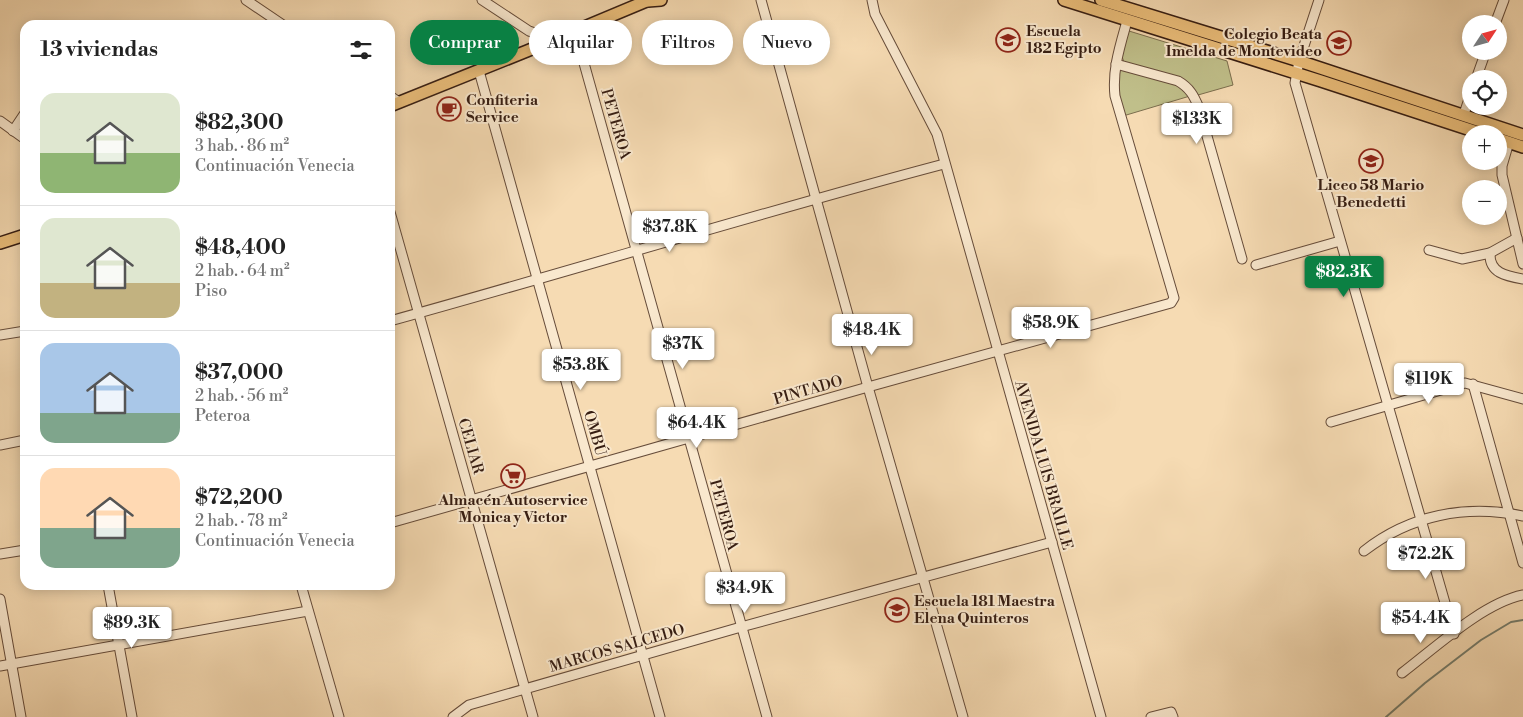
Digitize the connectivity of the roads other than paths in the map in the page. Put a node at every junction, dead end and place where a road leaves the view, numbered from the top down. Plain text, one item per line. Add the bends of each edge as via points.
1 (246, 0) edge
2 (482, 0) edge
3 (649, 0) edge
4 (662, 0) edge
5 (761, 0) edge
6 (872, 0) edge
7 (1064, 0) edge
8 (1319, 0) edge
9 (1504, 0) edge
10 (1107, 1) edge
11 (1498, 15) edge
12 (276, 20) edge
13 (601, 20) edge
14 (1127, 21) junction
15 (529, 31) edge
16 (529, 48) edge
17 (527, 51) joint
18 (1299, 60) junction
19 (1116, 64) junction
20 (585, 65) edge
21 (479, 71) junction
22 (1296, 74) junction
23 (395, 100) edge
24 (1462, 113) edge
25 (1467, 115) edge
26 (20, 120) edge
27 (0, 121) edge
28 (1462, 127) edge
29 (13, 131) junction
30 (1523, 135) edge
31 (20, 136) edge
32 (1507, 142) edge
33 (1523, 147) edge
34 (944, 164) junction
35 (1502, 170) edge
36 (817, 197) junction
37 (395, 230) edge
38 (20, 237) edge
39 (1517, 238) junction
40 (1340, 241) junction
41 (0, 243) edge
42 (637, 250) junction
43 (1429, 250) dead end
44 (1490, 253) junction
45 (1242, 259) dead end
46 (1523, 264) edge
47 (1256, 265) dead end
48 (538, 279) junction
49 (1523, 279) edge
50 (418, 313) junction
51 (395, 319) edge
52 (20, 332) edge
53 (0, 334) edge
54 (998, 352) junction
55 (1473, 384) junction
56 (868, 387) junction
57 (1523, 399) edge
58 (1388, 405) junction
59 (1331, 422) dead end
60 (689, 438) junction
61 (20, 441) edge
62 (0, 444) edge
63 (590, 466) junction
64 (472, 500) junction
65 (1510, 513) junction
66 (1523, 516) edge
67 (1420, 520) junction
68 (395, 523) edge
69 (1052, 542) junction
70 (20, 551) edge
71 (1364, 551) dead end
72 (0, 554) edge
73 (1523, 563) edge
74 (924, 576) junction
75 (109, 590) edge
76 (302, 590) edge
77 (1523, 595) edge
78 (0, 599) edge
79 (308, 612) junction
80 (740, 627) junction
81 (1454, 634) junction
82 (119, 645) junction
83 (642, 655) junction
84 (12, 664) junction
85 (0, 666) edge
86 (1402, 672) dead end
87 (525, 689) junction
88 (1172, 714) edge
89 (338, 716) edge
90 (21, 717) edge
91 (132, 717) edge
92 (328, 717) edge
93 (453, 717) edge
94 (533, 717) edge
95 (660, 717) edge
96 (767, 717) edge
97 (963, 717) edge
98 (1101, 717) edge
99 (1151, 717) edge

1 - 12 street
2 - 15 street
3 - 4 main road
3 - 13 main road
5 - 36 street
6 - 34 street, AVENIDA LUIS BRAILLE via 875,14 937,134
7 - 14 main road
8 - 18 street
9 - 11 street
10 - 18 main road
14 - 19 street
14 - 22 main road
16 - 17 street
17 - 21 main road
18 - 22 street
18 - 24 main road
19 - 45 street via 1178,81 1191,91 1199,108
19 - 54 street, PINTADO via 1114,87 1118,112 1174,298 1169,304
20 - 42 street, PETEROA
21 - 23 main road
21 - 48 street, OMBÚ
22 - 28 main road
22 - 40 street via 1295,83
25 - 30 main road
26 - 29 street
27 - 29 street
29 - 31 street
32 - 33 main road
34 - 36 street
34 - 54 street, AVENIDA LUIS BRAILLE
35 - 39 street
36 - 42 street
36 - 56 street
37 - 50 street, CELIAR
38 - 41 main road
39 - 44 street
39 - 46 street
40 - 47 street
40 - 58 street
42 - 48 street
42 - 60 street, PETEROA
43 - 44 street via 1462,259
44 - 49 street via 1490,262 1496,271
48 - 50 street
48 - 63 street, OMBÚ
50 - 51 street
50 - 64 street, CELIAR
52 - 53 street
54 - 56 street, PINTADO
54 - 69 street, AVENIDA LUIS BRAILLE
55 - 57 street
55 - 58 street via 1465,383
55 - 65 street
56 - 60 street, PINTADO
56 - 74 street
58 - 59 street
58 - 67 street
60 - 63 street, PINTADO
60 - 80 street, PETEROA
61 - 62 street
63 - 64 street, PINTADO
63 - 83 street, OMBÚ
64 - 68 street, PINTADO
64 - 87 street, CELIAR
65 - 66 street
65 - 67 street via 1464,511
65 - 73 street
67 - 71 street via 1382,538
67 - 81 street
69 - 74 street, MARCOS SALCEDO
69 - 98 street, AVENIDA LUIS BRAILLE
70 - 72 street
74 - 80 street, MARCOS SALCEDO
74 - 97 street
75 - 82 street
76 - 79 street
77 - 81 street via 1497,604
78 - 84 street
79 - 82 street
79 - 89 street
80 - 83 street, MARCOS SALCEDO
80 - 96 street, PETEROA
81 - 86 street
82 - 84 street
82 - 91 street
83 - 87 street, MARCOS SALCEDO
83 - 95 street, OMBÚ
84 - 85 street
84 - 90 street
87 - 93 street, MARCOS SALCEDO via 469,705
87 - 94 street, CELIAR
88 - 99 street
89 - 92 street

